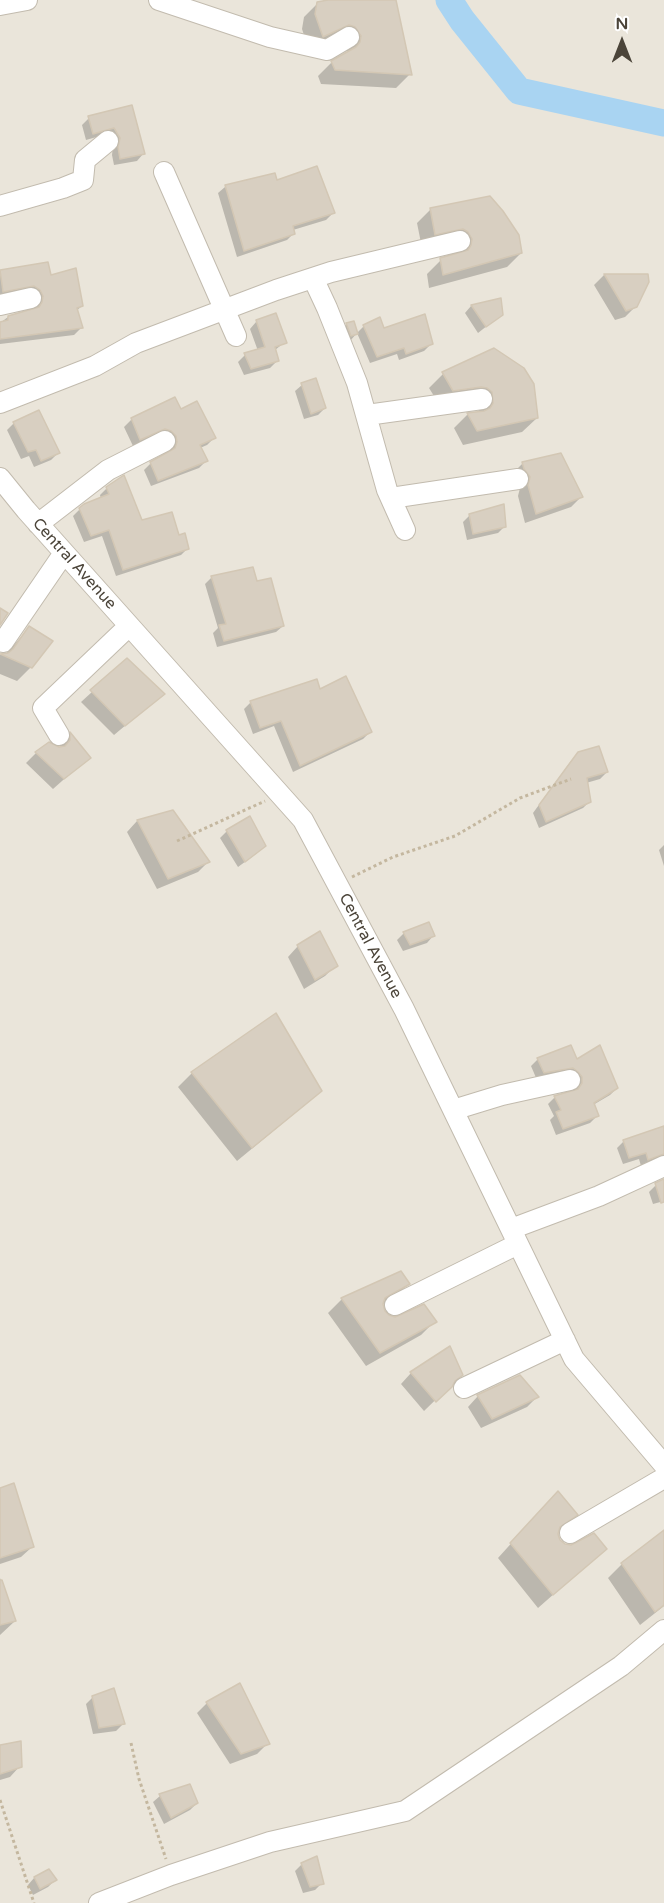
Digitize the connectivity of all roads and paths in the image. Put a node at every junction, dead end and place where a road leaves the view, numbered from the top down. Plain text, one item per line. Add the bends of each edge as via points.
1 (27, 0) edge
2 (159, 0) edge
3 (0, 5) edge
4 (349, 37) dead end
5 (108, 141) dead end
6 (164, 172) dead end
7 (0, 206) edge
8 (460, 241) dead end
9 (313, 278) junction
10 (31, 298) dead end
11 (0, 304) edge
12 (224, 309) junction
13 (236, 336) dead end
14 (482, 399) dead end
15 (0, 403) edge
16 (367, 415) junction
17 (165, 441) dead end
18 (0, 478) edge
19 (518, 479) dead end
20 (391, 498) junction
21 (38, 524) junction
22 (405, 530) dead end
23 (64, 553) junction
24 (129, 626) junction
25 (3, 642) dead end
26 (59, 735) dead end
27 (571, 779) dead end
28 (280, 794) junction
29 (177, 841) dead end
30 (337, 884) junction
31 (570, 1080) dead end
32 (453, 1110) junction
33 (664, 1166) edge
34 (514, 1237) junction
35 (395, 1305) dead end
36 (565, 1340) junction
37 (464, 1388) dead end
38 (664, 1465) edge
39 (664, 1478) edge
40 (570, 1533) dead end
41 (664, 1630) edge
42 (131, 1743) dead end
43 (0, 1800) edge
44 (171, 1875) junction
45 (33, 1903) edge
46 (99, 1903) edge

1 - 3 street
2 - 4 street via 270,37 327,50
5 - 7 street via 85,160 83,180
6 - 12 street
8 - 9 street
9 - 12 street
9 - 16 street
10 - 11 street
12 - 13 street
12 - 15 street
14 - 16 street
16 - 20 street
17 - 21 street via 108,470
18 - 21 street, Central Avenue
19 - 20 street
20 - 22 street
21 - 23 street, Central Avenue
23 - 24 street, Central Avenue
23 - 25 street
24 - 26 street via 43,708
24 - 28 street, Central Avenue
27 - 30 path via 520,798 455,836 393,857
28 - 29 path
28 - 30 street, Central Avenue via 303,820
30 - 32 street, Central Avenue
31 - 32 street
32 - 34 street, Central Avenue
33 - 34 street
34 - 35 street
34 - 36 street, Central Avenue
36 - 37 street
36 - 38 street, Central Avenue via 574,1359
39 - 40 street
41 - 44 street via 621,1666 405,1811 270,1842
42 - 44 path
43 - 45 path
44 - 46 street

